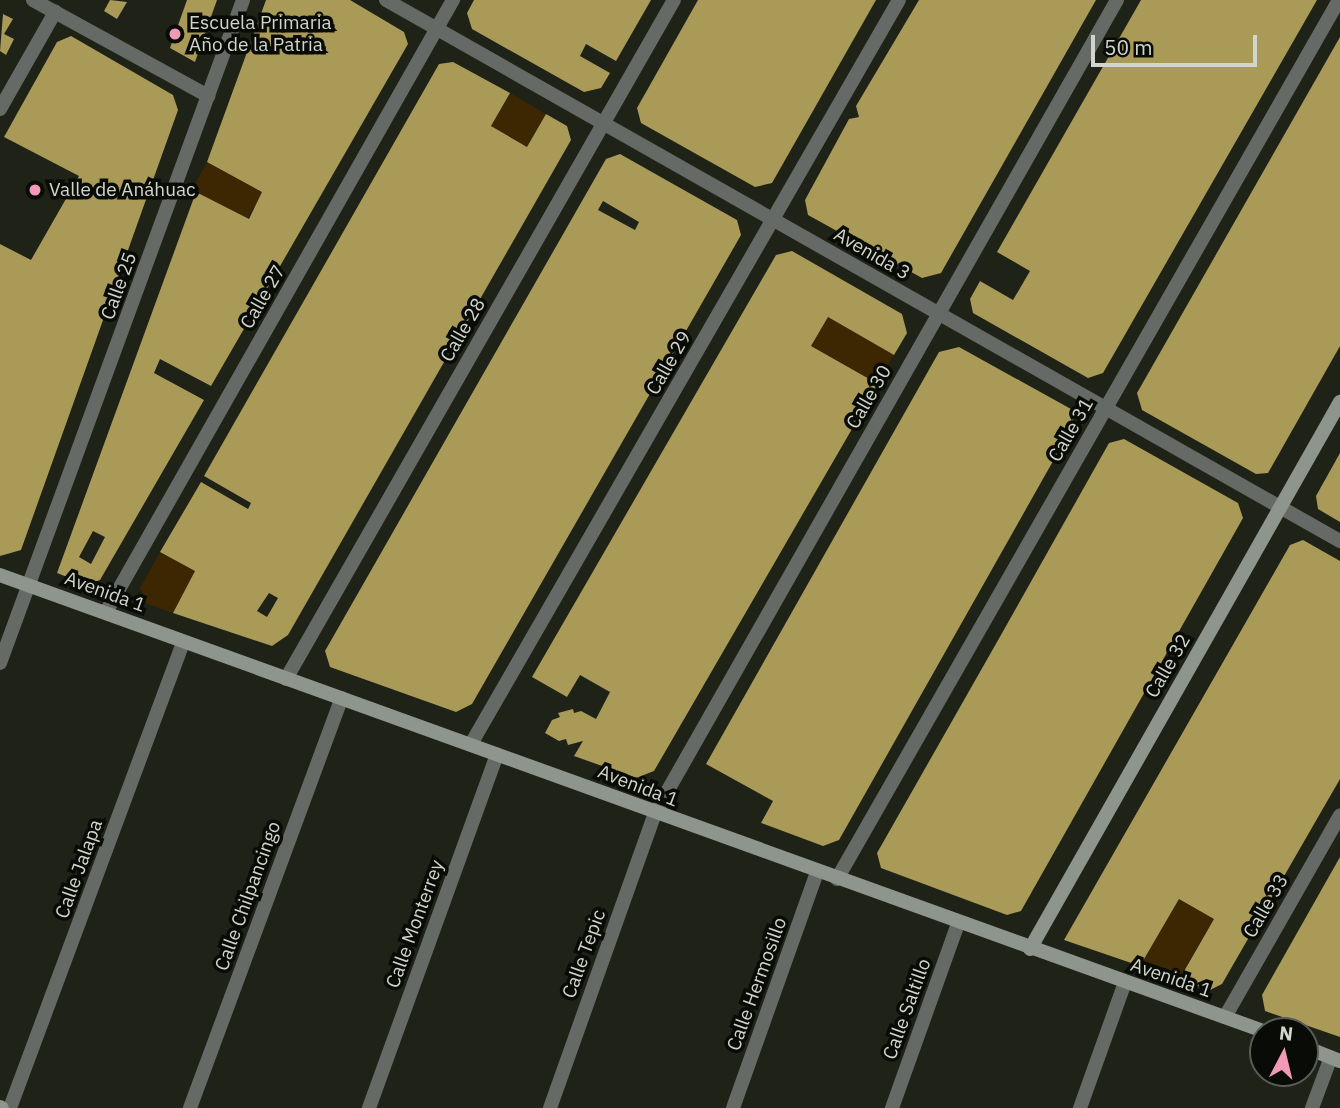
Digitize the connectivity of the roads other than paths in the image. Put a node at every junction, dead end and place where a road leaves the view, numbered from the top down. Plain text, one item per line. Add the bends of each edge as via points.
1 (33, 0) edge
2 (243, 0) edge
3 (386, 0) edge
4 (453, 0) edge
5 (674, 0) edge
6 (899, 0) edge
7 (1117, 0) edge
8 (1339, 0) edge
9 (55, 12) junction
10 (437, 29) junction
11 (208, 96) junction
12 (0, 109) edge
13 (604, 124) junction
14 (774, 220) junction
15 (939, 313) junction
16 (1340, 402) edge
17 (1106, 408) junction
18 (1281, 507) junction
19 (1340, 541) edge
20 (0, 575) edge
21 (30, 585) junction
22 (106, 612) junction
23 (183, 643) junction
24 (0, 663) edge
25 (286, 679) junction
26 (342, 698) junction
27 (471, 744) junction
28 (498, 754) junction
29 (655, 813) junction
30 (1340, 815) edge
31 (817, 872) junction
32 (837, 879) junction
33 (958, 924) junction
34 (1030, 949) junction
35 (1125, 982) junction
36 (1225, 1017) junction
37 (1249, 1026) edge
38 (1335, 1059) edge
39 (10, 1108) edge
40 (190, 1108) edge
41 (369, 1108) edge
42 (550, 1108) edge
43 (733, 1108) edge
44 (892, 1108) edge
45 (1080, 1108) edge
46 (1312, 1108) edge

1 - 9 street
2 - 11 street, Calle 25
3 - 10 street, Avenida 3
4 - 10 street, Calle 27
5 - 13 street, Calle 28
6 - 14 street, Calle 29
7 - 15 street, Calle 30
8 - 17 street, Calle 31
9 - 11 street
9 - 12 street
10 - 13 street, Avenida 3
10 - 22 street, Calle 27
11 - 21 street, Calle 25
13 - 14 street, Avenida 3
13 - 25 street, Calle 28
14 - 15 street, Avenida 3
14 - 27 street, Calle 29
15 - 17 street, Avenida 3
15 - 29 street, Calle 30
16 - 18 street, Calle 32
17 - 18 street, Avenida 3
17 - 32 street, Calle 31
18 - 19 street, Avenida 3
18 - 34 street, Calle 32
20 - 21 street, Avenida 1
21 - 22 street, Avenida 1
21 - 24 street, Calle 25
22 - 23 street, Avenida 1
23 - 25 street, Avenida 1
23 - 39 street, Calle Jalapa
25 - 26 street, Avenida 1
26 - 27 street, Avenida 1
26 - 40 street, Calle Chilpancingo
27 - 28 street, Avenida 1
28 - 29 street, Avenida 1
28 - 41 street, Calle Monterrey
29 - 31 street, Avenida 1
29 - 42 street, Calle Tepic
30 - 36 street, Calle 33
31 - 32 street, Avenida 1
31 - 43 street, Calle Hermosillo
32 - 33 street, Avenida 1
33 - 34 street, Avenida 1
33 - 44 street, Calle Saltillo
34 - 35 street, Avenida 1
35 - 36 street, Avenida 1
35 - 45 street
36 - 37 street, Avenida 1
38 - 46 street

